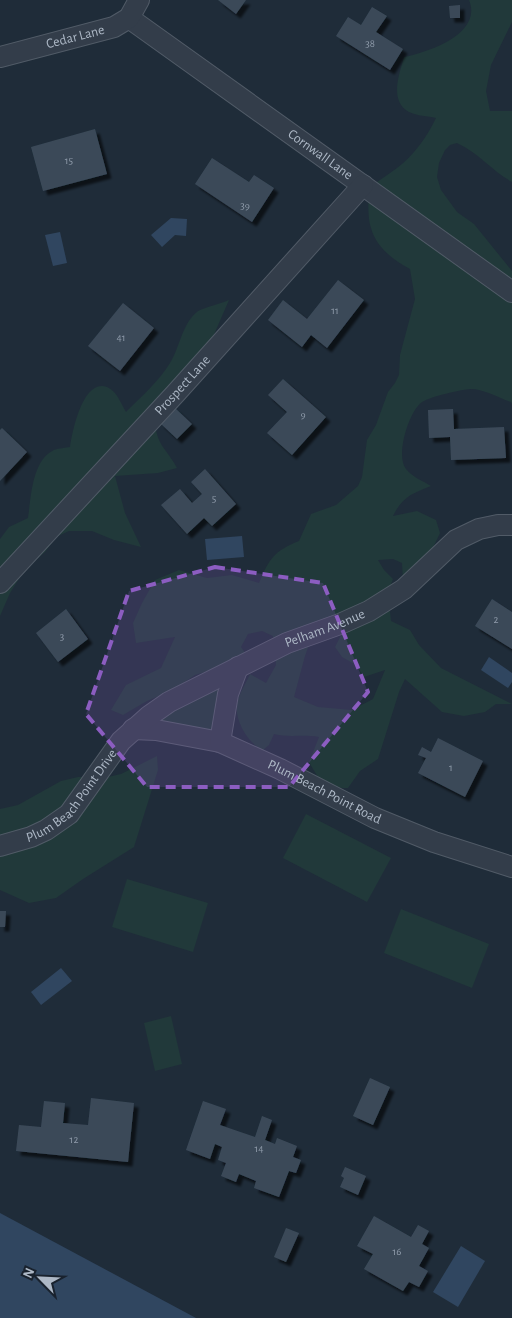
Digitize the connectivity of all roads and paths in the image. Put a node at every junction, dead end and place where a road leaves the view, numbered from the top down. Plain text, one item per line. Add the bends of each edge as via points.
1 (136, 5) edge
2 (0, 57) edge
3 (363, 185) junction
4 (512, 292) edge
5 (512, 525) edge
6 (0, 583) edge
7 (238, 667) junction
8 (133, 729) junction
9 (220, 742) junction
10 (0, 846) edge
11 (512, 867) edge

1 - 2 street, Cedar Lane via 114,27
1 - 3 street, Cornwall Lane
3 - 4 street, Cornwall Lane
3 - 6 street, Prospect Lane
5 - 7 street, Pelham Avenue via 498,524 479,529 456,540 404,589 369,611 287,643
7 - 8 street, Pelham Avenue via 169,702
7 - 9 street via 228,694
8 - 9 street, Plum Beach Point Road
8 - 10 street, Plum Beach Point Drive via 114,749 69,814 31,837
9 - 11 street, Plum Beach Point Road via 375,818 434,842

